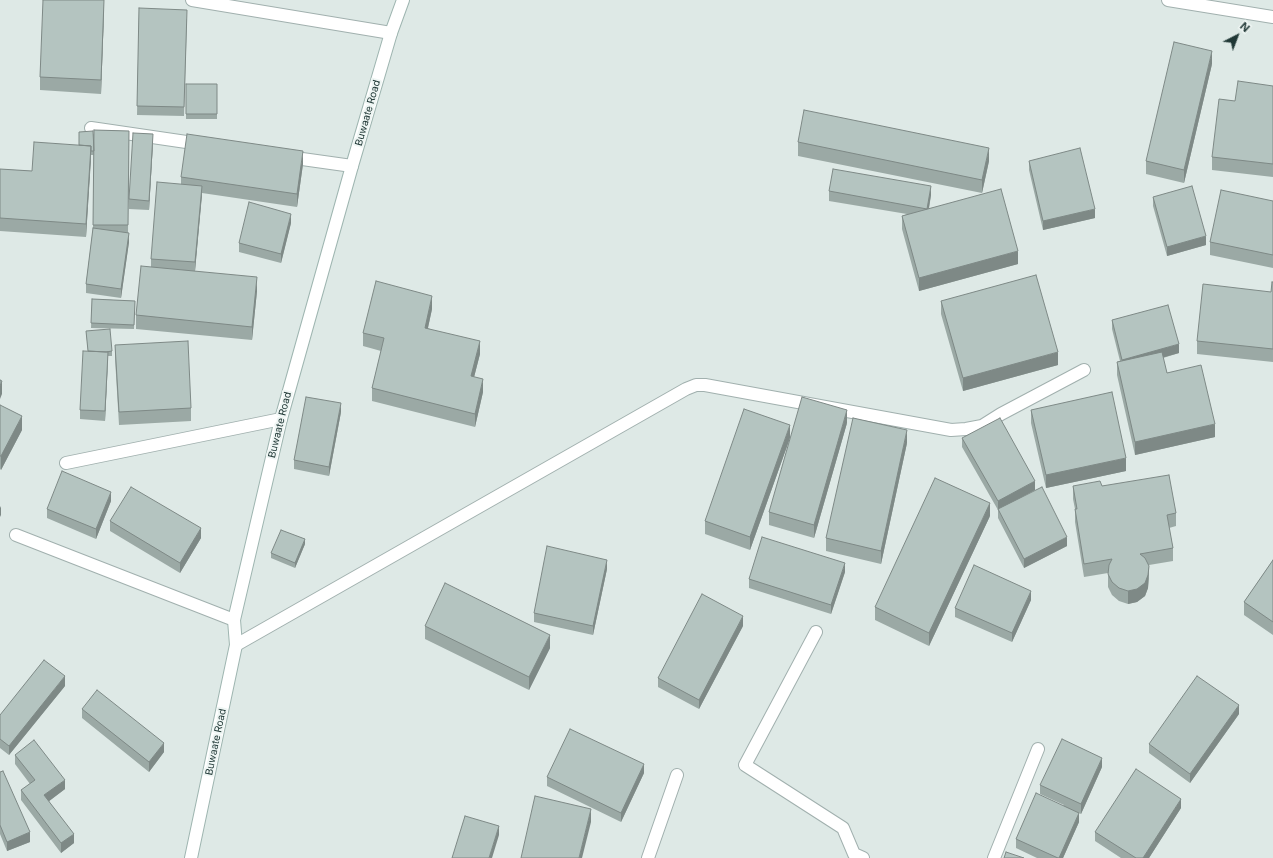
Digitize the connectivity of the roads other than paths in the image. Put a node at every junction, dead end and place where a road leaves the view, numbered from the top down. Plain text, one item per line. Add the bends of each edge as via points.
1 (192, 0) edge
2 (402, 0) edge
3 (1168, 0) edge
4 (1273, 17) edge
5 (391, 34) junction
6 (90, 128) dead end
7 (214, 146) edge
8 (275, 155) edge
9 (352, 166) junction
10 (1084, 370) dead end
11 (281, 419) junction
12 (66, 462) dead end
13 (16, 535) dead end
14 (234, 620) junction
15 (816, 632) dead end
16 (236, 645) junction
17 (1038, 749) dead end
18 (677, 775) dead end
19 (192, 858) edge
20 (648, 858) edge
21 (863, 858) edge
22 (994, 858) edge

1 - 5 street
2 - 5 street, Buwaate Road
3 - 4 street
5 - 9 street, Buwaate Road
6 - 7 street
8 - 9 street
9 - 11 street, Buwaate Road
10 - 16 street via 982,426 966,430 951,430 696,385
11 - 12 street
11 - 14 street, Buwaate Road
13 - 14 street
14 - 16 street, Buwaate Road
15 - 21 street via 746,765 843,828 854,854
16 - 19 street, Buwaate Road
17 - 22 street
18 - 20 street

